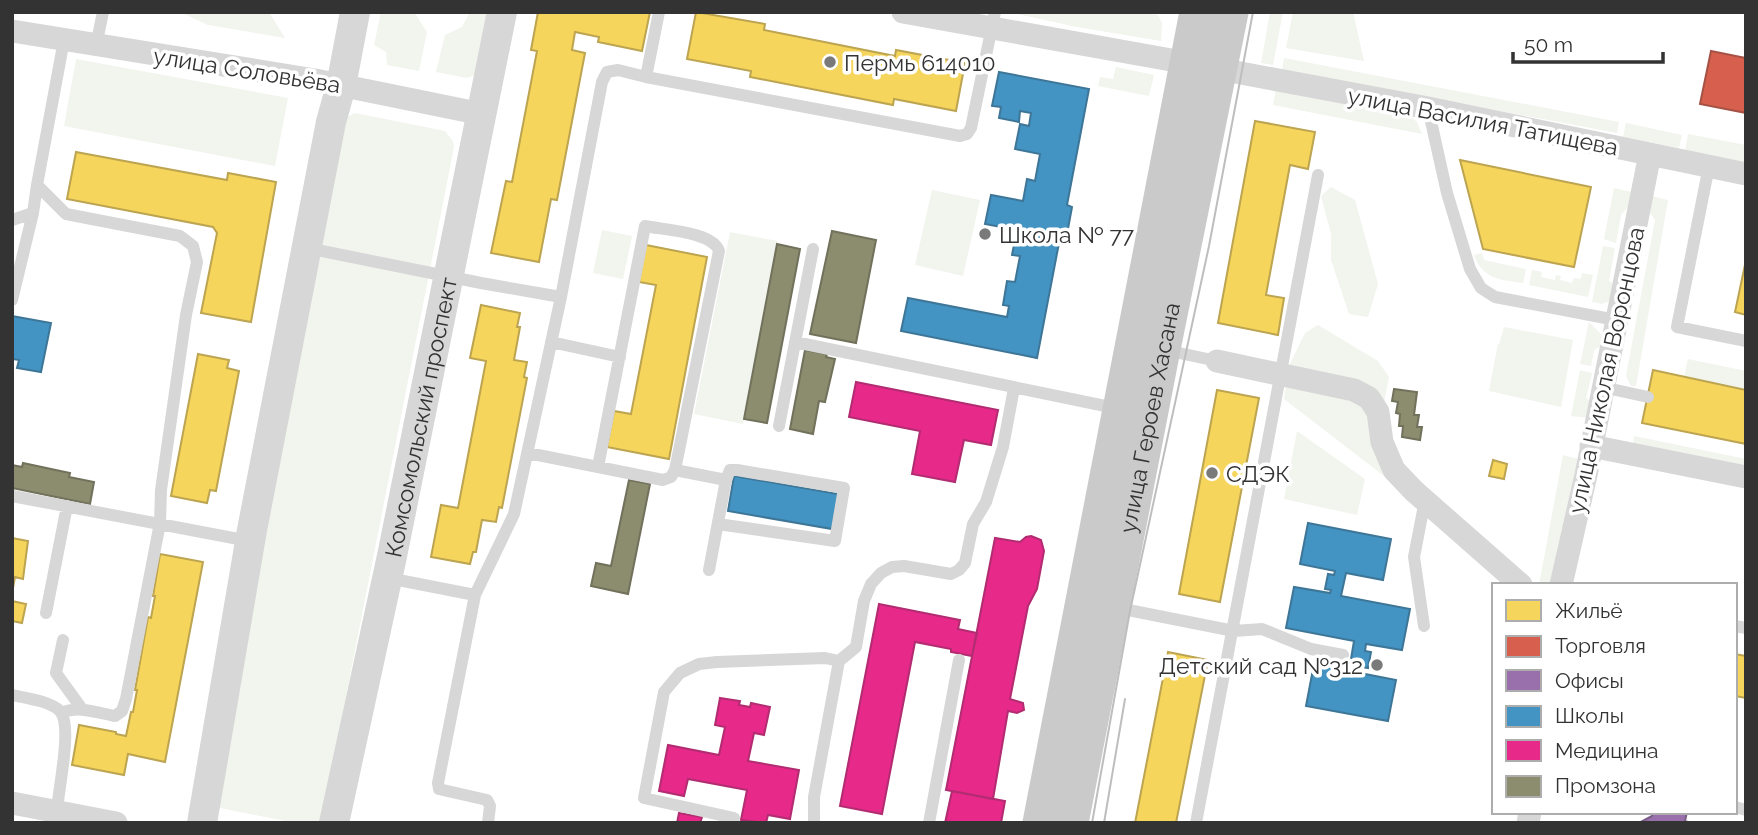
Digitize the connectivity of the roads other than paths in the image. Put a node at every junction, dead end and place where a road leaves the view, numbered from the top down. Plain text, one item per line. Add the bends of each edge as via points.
1 (103, 12) edge
2 (355, 12) edge
3 (502, 12) edge
4 (659, 12) edge
5 (903, 12) edge
6 (1198, 12) edge
7 (1230, 12) edge
8 (993, 20) edge
9 (12, 31) edge
10 (64, 40) junction
11 (96, 46) junction
12 (1203, 66) junction
13 (646, 77) junction
14 (341, 86) junction
15 (1428, 108) junction
16 (482, 114) junction
17 (1650, 154) junction
18 (1709, 166) junction
19 (1746, 174) edge
20 (1318, 175) dead end
21 (37, 185) junction
22 (33, 213) junction
23 (12, 220) edge
24 (307, 248) junction
25 (813, 249) dead end
26 (448, 276) junction
27 (561, 297) junction
28 (12, 300) edge
29 (1616, 320) junction
30 (1746, 341) edge
31 (551, 342) junction
32 (794, 342) junction
33 (1161, 349) junction
34 (620, 357) junction
35 (1217, 361) joint
36 (1280, 373) junction
37 (1602, 387) junction
38 (1014, 388) junction
39 (1648, 397) dead end
40 (1120, 409) junction
41 (779, 426) dead end
42 (1591, 446) junction
43 (528, 453) junction
44 (598, 467) junction
45 (675, 470) junction
46 (1746, 477) edge
47 (726, 480) junction
48 (12, 496) edge
49 (1425, 500) junction
50 (67, 506) junction
51 (160, 523) junction
52 (718, 524) junction
53 (250, 541) junction
54 (709, 570) dead end
55 (387, 578) junction
56 (1519, 583) edge
57 (1561, 583) edge
58 (475, 595) junction
59 (1113, 607) junction
60 (46, 613) dead end
61 (1424, 626) dead end
62 (1234, 631) junction
63 (63, 640) dead end
64 (1343, 656) dead end
65 (959, 660) dead end
66 (839, 661) junction
67 (12, 695) edge
68 (82, 709) junction
69 (62, 713) junction
70 (12, 803) edge
71 (44, 814) edge
72 (734, 818) dead end
73 (116, 823) edge
74 (202, 823) edge
75 (334, 823) edge
76 (488, 823) edge
77 (814, 823) edge
78 (929, 823) edge
79 (1041, 823) edge
80 (1070, 823) edge
81 (1196, 823) edge

1 - 11 lane
2 - 14 street
3 - 16 street, Комсомольский проспект
4 - 13 lane
5 - 8 street
6 - 12 main road, улица Героев Хасана
7 - 12 main road, улица Героев Хасана
8 - 12 street
8 - 13 lane via 971,128 960,136
9 - 10 street, улица Соловьёва
10 - 11 street, улица Соловьёва
10 - 21 lane
11 - 14 street, улица Соловьёва
12 - 15 street, улица Василия Татищева
12 - 33 main road, улица Героев Хасана
12 - 40 main road, улица Героев Хасана
13 - 27 lane via 618,70 607,72 602,82
14 - 16 street, улица Соловьёва
14 - 24 street
15 - 17 street, улица Василия Татищева
15 - 29 lane via 1447,193 1470,269 1481,288 1496,297
16 - 26 street, Комсомольский проспект
17 - 18 street, улица Василия Татищева
17 - 29 street, улица Николая Воронцова
18 - 19 street, улица Василия Татищева
18 - 30 lane via 1677,327
20 - 36 lane
21 - 22 lane
21 - 51 lane via 66,214 180,236 193,246 197,262 161,490
22 - 23 lane
22 - 28 lane
24 - 26 lane
24 - 53 street
25 - 32 lane
26 - 27 lane
26 - 55 street, Комсомольский проспект
27 - 31 lane
29 - 37 street, улица Николая Воронцова
31 - 34 lane
31 - 43 lane
32 - 38 lane
32 - 41 lane
33 - 35 lane
33 - 59 main road, улица Героев Хасана
34 - 44 lane
34 - 45 lane via 645,226 707,237 717,243
35 - 36 street
36 - 49 street via 1354,390 1369,398 1378,412 1382,442 1394,470
36 - 62 lane
37 - 39 lane
37 - 42 street, улица Николая Воронцова
38 - 40 lane
38 - 66 lane via 1003,447 986,502 973,524 965,563 951,574 904,566 881,573 864,601 856,647
40 - 79 main road, улица Героев Хасана
42 - 46 street
42 - 57 street, улица Николая Воронцова
43 - 44 lane
43 - 58 lane via 514,514
44 - 45 lane via 663,480
45 - 47 lane
47 - 52 lane
47 - 52 lane via 730,470 737,470 844,488 835,541
48 - 50 lane
49 - 56 street
49 - 61 lane via 1414,557
50 - 51 lane
50 - 60 lane
51 - 53 lane
51 - 68 lane via 122,710 115,716
52 - 54 lane
53 - 74 street
55 - 58 lane
55 - 75 street, Комсомольский проспект
58 - 76 lane via 438,783 439,789 487,800
59 - 62 lane
59 - 80 main road, улица Героев Хасана
62 - 64 lane via 1262,629
62 - 81 lane
63 - 68 lane via 56,673
65 - 78 lane
66 - 72 lane via 699,664 680,673 664,692 644,798
66 - 77 lane via 814,797
67 - 69 lane
68 - 69 lane
69 - 71 lane via 66,730
70 - 71 street
71 - 73 street

